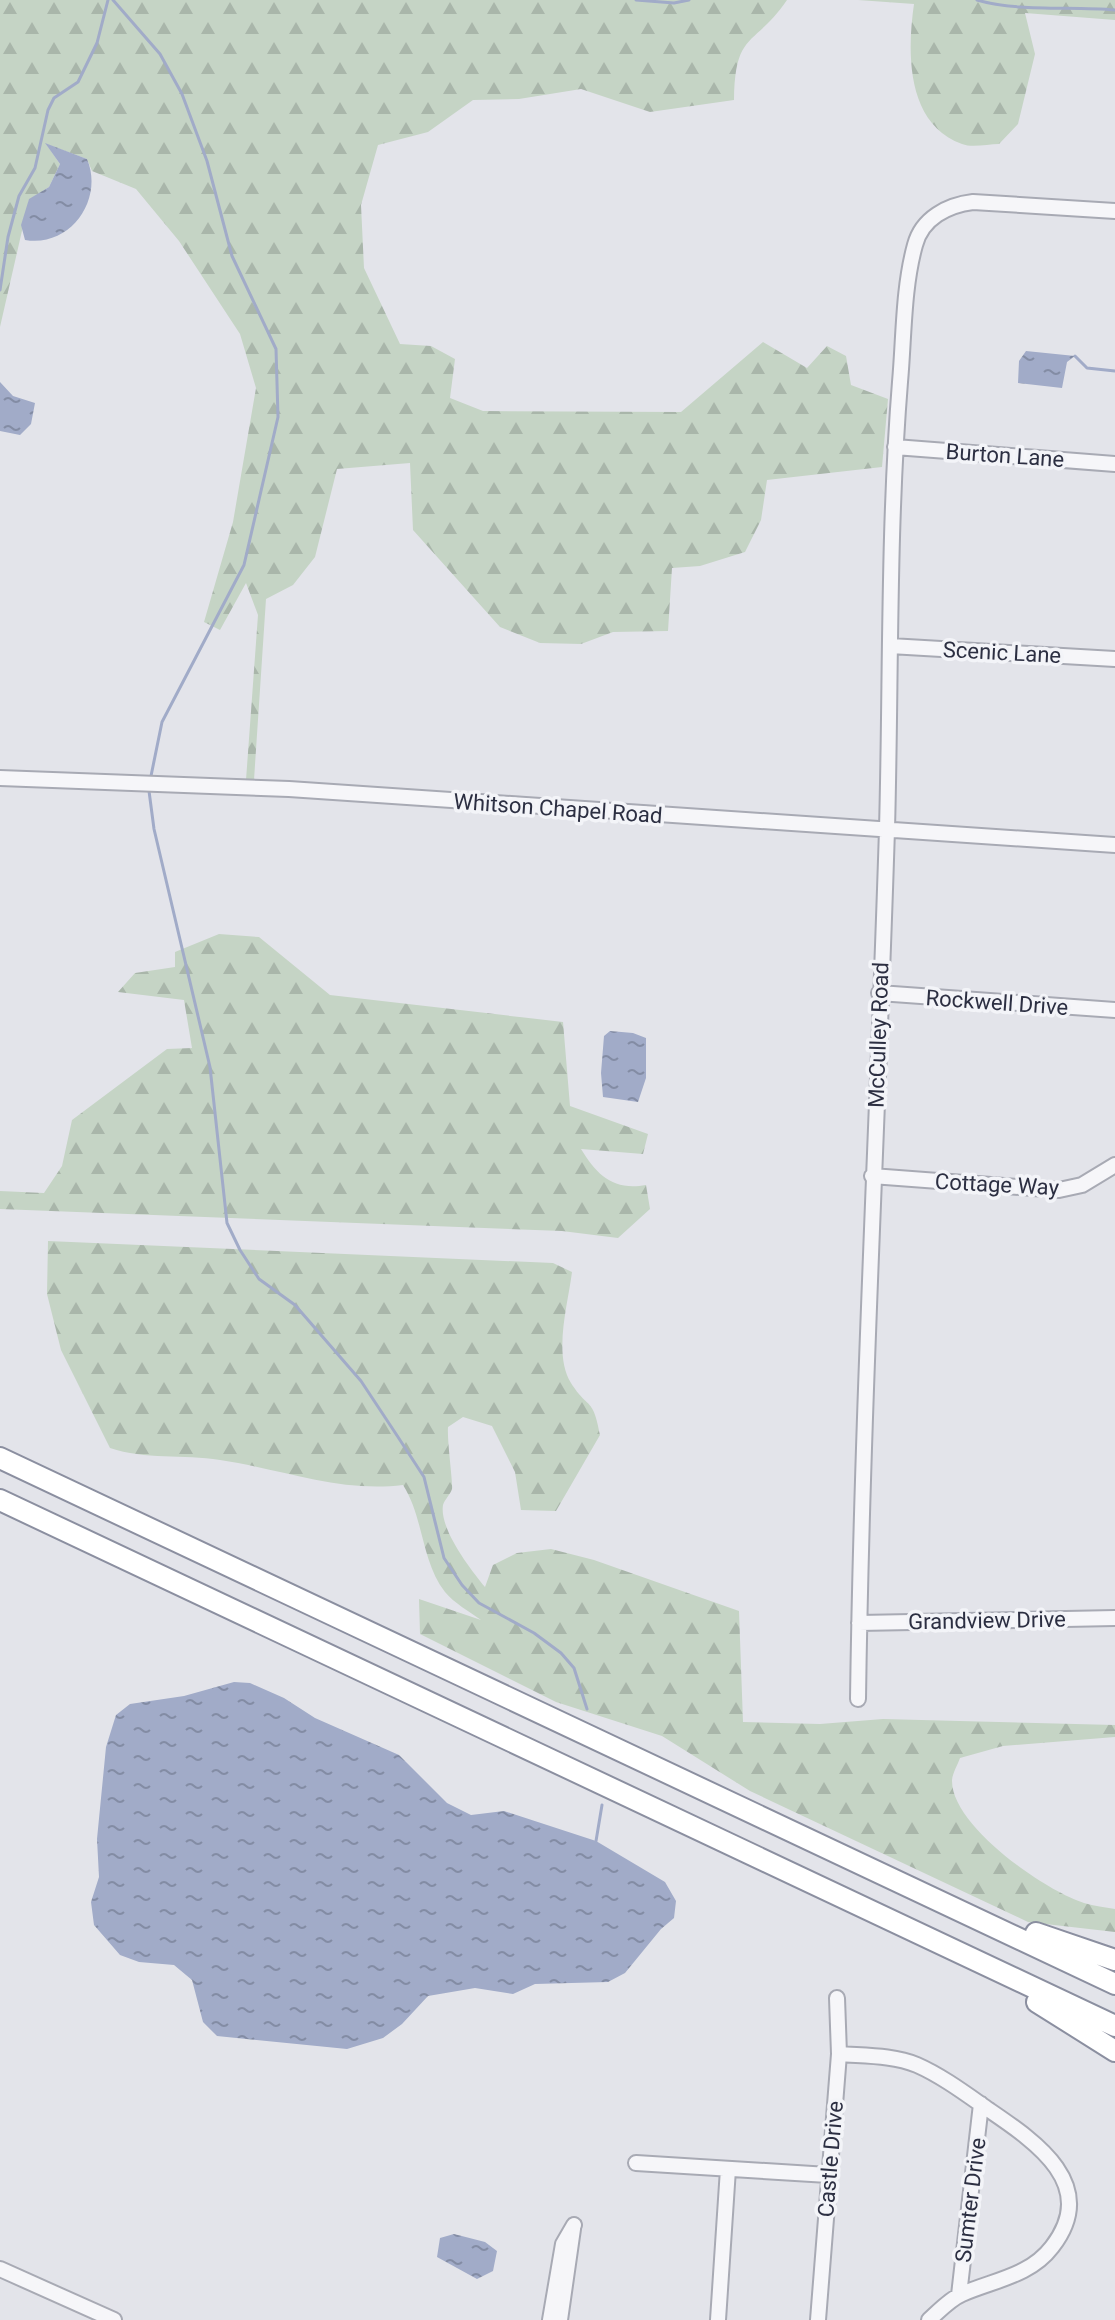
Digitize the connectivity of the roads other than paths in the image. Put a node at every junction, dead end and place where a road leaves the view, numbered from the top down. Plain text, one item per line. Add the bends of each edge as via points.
1 (1115, 211) edge
2 (895, 447) junction
3 (1115, 464) edge
4 (890, 646) junction
5 (1115, 659) edge
6 (0, 778) edge
7 (887, 831) junction
8 (1115, 845) edge
9 (879, 993) junction
10 (1115, 1010) edge
11 (1115, 1165) edge
12 (872, 1176) junction
13 (0, 1458) edge
14 (0, 1500) edge
15 (1115, 1618) edge
16 (859, 1623) junction
17 (858, 1699) dead end
18 (909, 1886) junction
19 (931, 1939) junction
20 (1115, 1960) edge
21 (1115, 1984) edge
22 (837, 1998) dead end
23 (1115, 2026) edge
24 (1115, 2051) edge
25 (839, 2054) junction
26 (981, 2104) junction
27 (636, 2163) dead end
28 (728, 2169) junction
29 (828, 2175) junction
30 (0, 2269) edge
31 (959, 2295) junction
32 (114, 2320) edge
33 (550, 2320) edge
34 (560, 2320) edge
35 (718, 2320) edge
36 (818, 2320) edge
37 (929, 2320) edge

1 - 2 street, McCulley Road via 973,202 943,209 922,230 912,261
2 - 3 street, Burton Lane
2 - 4 street, McCulley Road
4 - 5 street, Scenic Lane
4 - 7 street, McCulley Road
6 - 7 street, Whitson Chapel Road via 289,789
7 - 8 street, Whitson Chapel Road
7 - 9 street, McCulley Road
9 - 10 street, Rockwell Drive
9 - 12 street, McCulley Road
11 - 12 street, Cottage Way via 1082,1185 1059,1190
12 - 16 street, McCulley Road
13 - 18 highway
14 - 19 highway
15 - 16 street, Grandview Drive
16 - 17 street
18 - 20 highway
18 - 21 highway
19 - 23 highway
19 - 24 highway
22 - 25 street, Castle Drive
25 - 26 street via 914,2064
25 - 29 street, Castle Drive
26 - 31 street, Sumter Drive
26 - 31 street via 1044,2151 1061,2173 1069,2210 1066,2226 1035,2265
27 - 28 street
28 - 29 street
28 - 35 street
29 - 36 street, Castle Drive
30 - 32 street
31 - 37 street
33 - 34 street via 563,2244 574,2225

